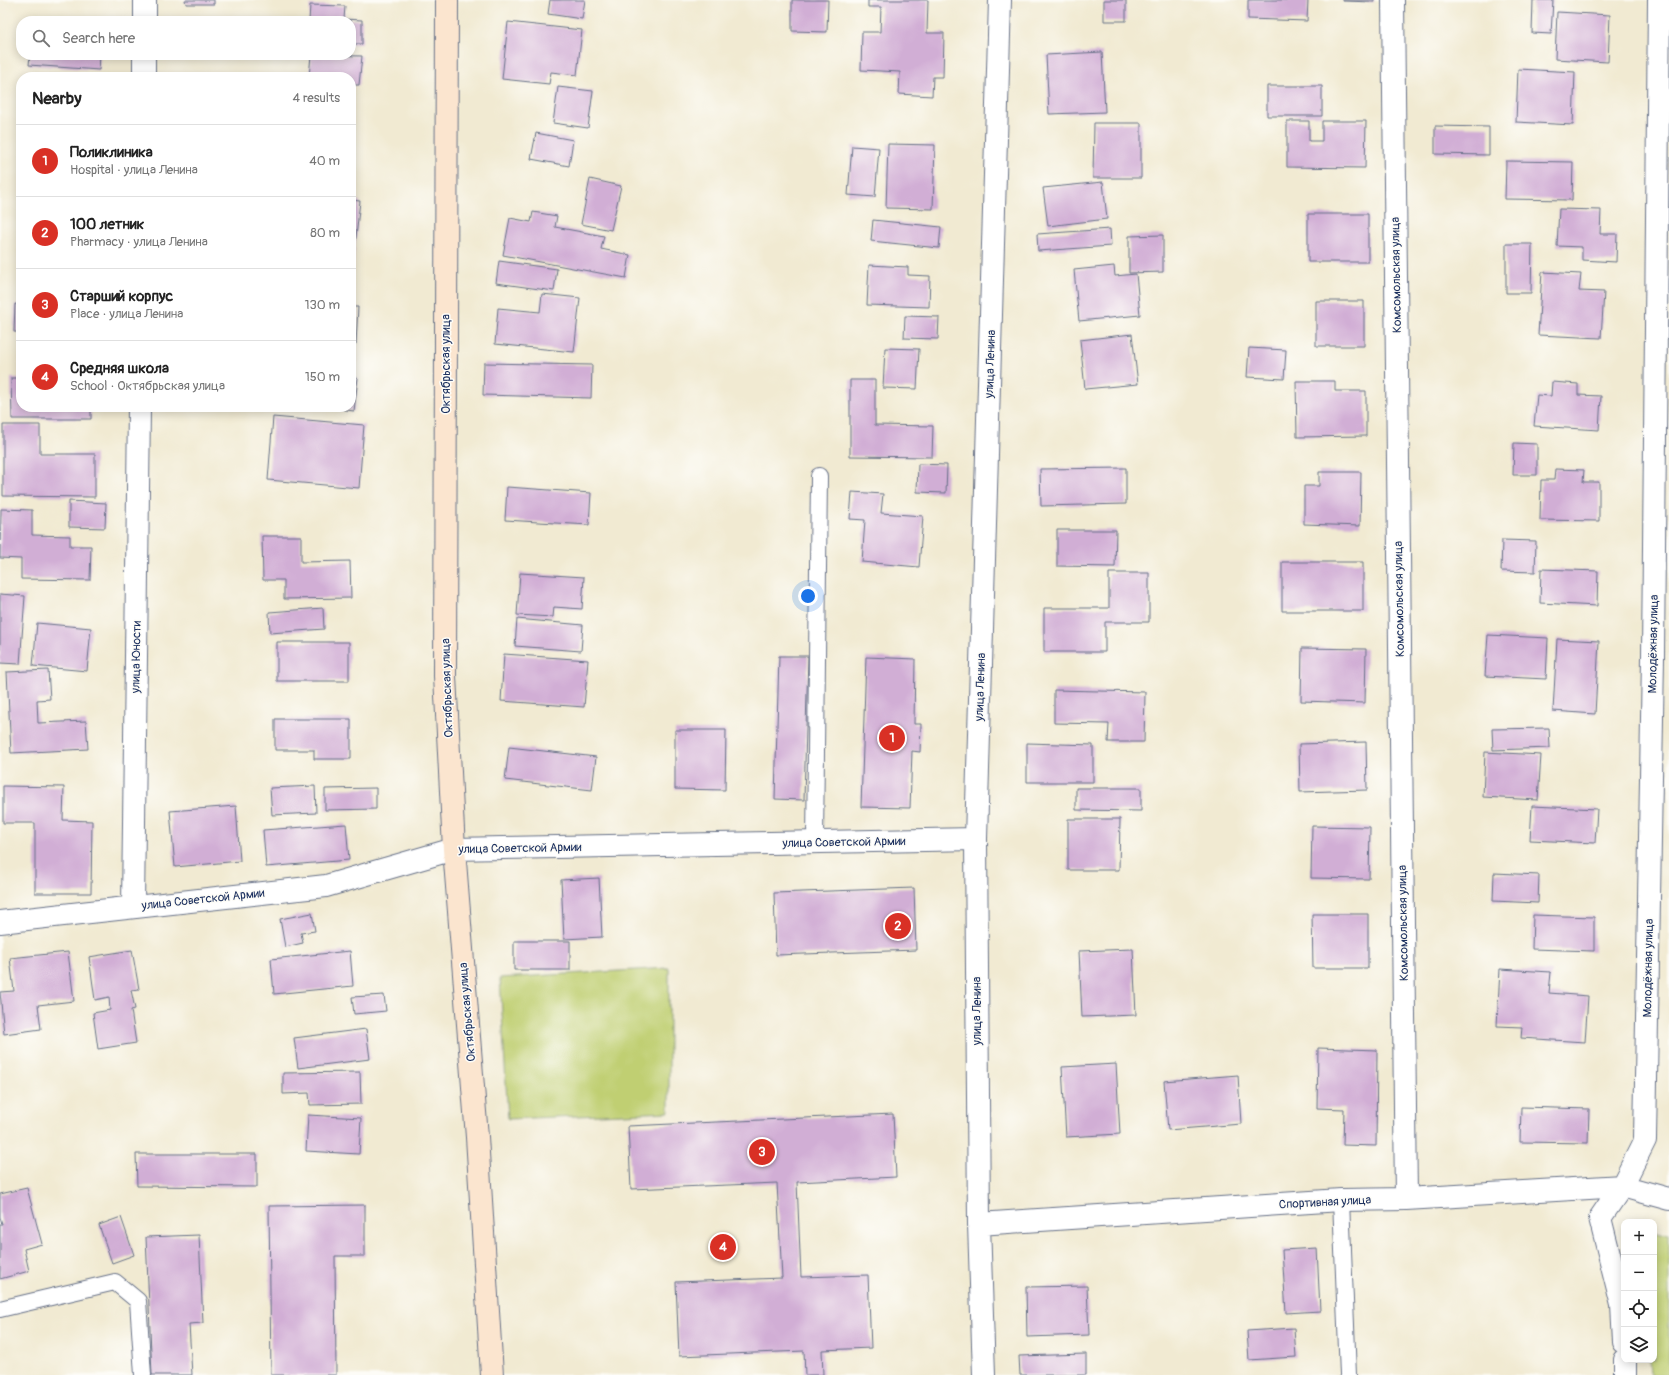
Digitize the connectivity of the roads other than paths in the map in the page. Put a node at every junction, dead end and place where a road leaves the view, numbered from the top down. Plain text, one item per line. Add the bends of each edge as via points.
1 (145, 0) edge
2 (447, 0) edge
3 (1000, 0) edge
4 (1393, 0) edge
5 (1659, 0) edge
6 (144, 16) edge
7 (144, 60) edge
8 (144, 72) edge
9 (139, 412) edge
10 (819, 476) dead end
11 (976, 839) junction
12 (815, 843) junction
13 (454, 849) junction
14 (133, 907) junction
15 (0, 922) edge
16 (1622, 1186) junction
17 (1406, 1199) junction
18 (1669, 1199) edge
19 (1341, 1200) junction
20 (979, 1224) junction
21 (0, 1309) edge
22 (1623, 1327) edge
23 (1625, 1363) edge
24 (143, 1375) edge
25 (492, 1375) edge
26 (984, 1375) edge
27 (1348, 1375) edge
28 (1625, 1375) edge

1 - 6 street
2 - 13 street, Октябрьская улица via 445,676
3 - 11 street, улица Ленина
4 - 17 street, Комсомольская улица
5 - 16 street, Молодёжная улица via 1645,1140
7 - 8 street
9 - 14 street, улица Юности
10 - 12 lane
11 - 12 street, улица Советской Армии
11 - 20 street, улица Ленина
12 - 13 street, улица Советской Армии
13 - 14 street, улица Советской Армии via 326,886
13 - 25 street, Октябрьская улица via 477,1137
14 - 15 street, улица Советской Армии
16 - 17 street, Спортивная улица
16 - 18 street, Спортивная улица
16 - 22 street, Молодёжная улица via 1600,1218 1622,1305
17 - 19 street, Спортивная улица
19 - 20 street, Спортивная улица
19 - 27 lane
20 - 26 street, улица Ленина
21 - 24 lane via 115,1282 138,1301
23 - 28 street

